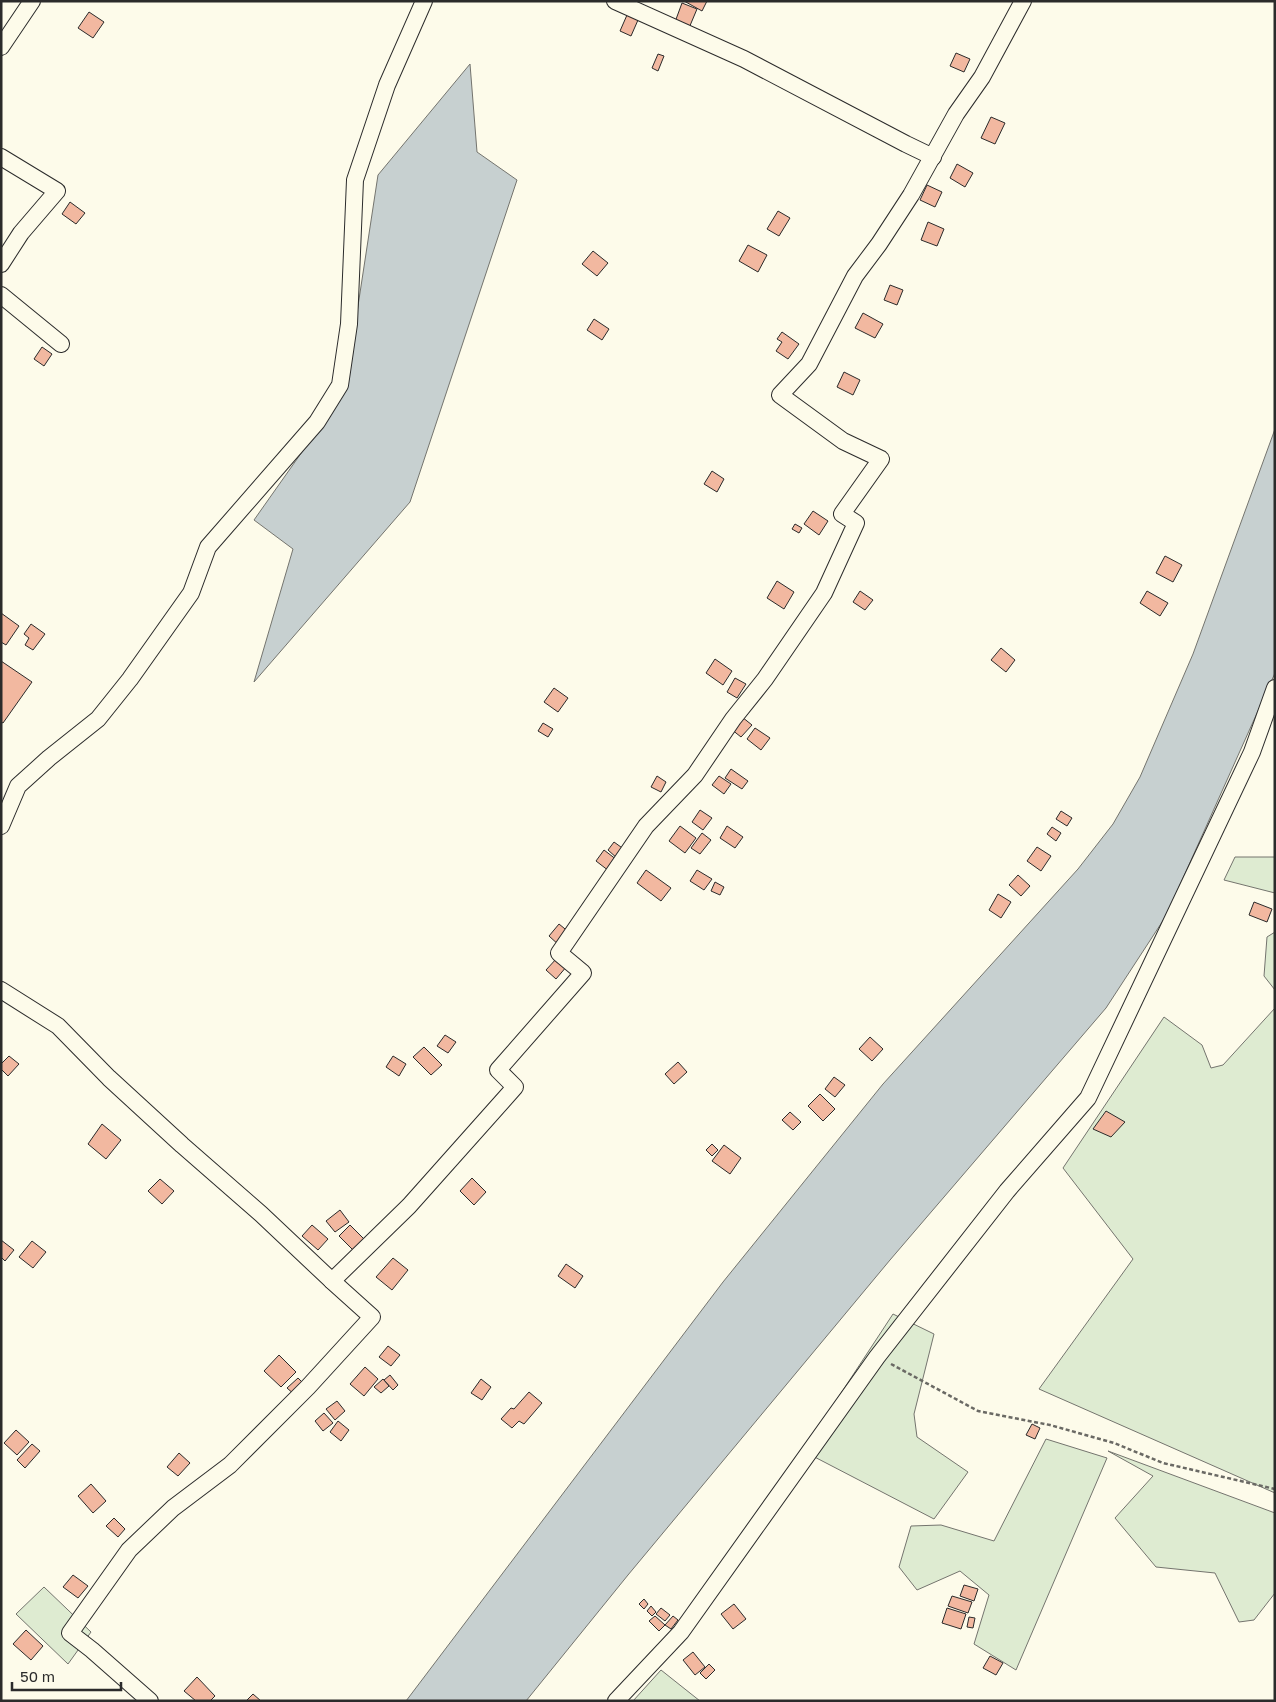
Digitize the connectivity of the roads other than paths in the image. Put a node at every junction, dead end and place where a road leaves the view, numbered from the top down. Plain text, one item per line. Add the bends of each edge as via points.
1 (32, 1) edge
2 (424, 1) edge
3 (615, 1) edge
4 (1023, 1) edge
5 (1, 47) edge
6 (1, 157) edge
7 (933, 157) junction
8 (1, 264) edge
9 (1, 295) edge
10 (61, 344) dead end
11 (1275, 688) edge
12 (1, 826) edge
13 (1, 990) edge
14 (332, 1281) junction
15 (150, 1701) edge
16 (616, 1701) edge

1 - 5 street
2 - 12 street via 387,85 355,180 349,324 340,385 316,422 208,547 191,594 130,679 98,719 18,786
3 - 7 street via 744,59
4 - 7 street
6 - 8 street via 57,191 21,233
7 - 14 street via 879,244 855,276 809,364 780,394 843,441 881,459 842,514 856,523 824,593 695,775 646,826 560,953 583,973 498,1070 515,1087 409,1206
9 - 10 street
11 - 16 street via 1252,752 1088,1098 1007,1191 877,1357 681,1632
13 - 14 street via 58,1026 182,1146
14 - 15 street via 372,1316 230,1466 173,1508 129,1550 70,1633

